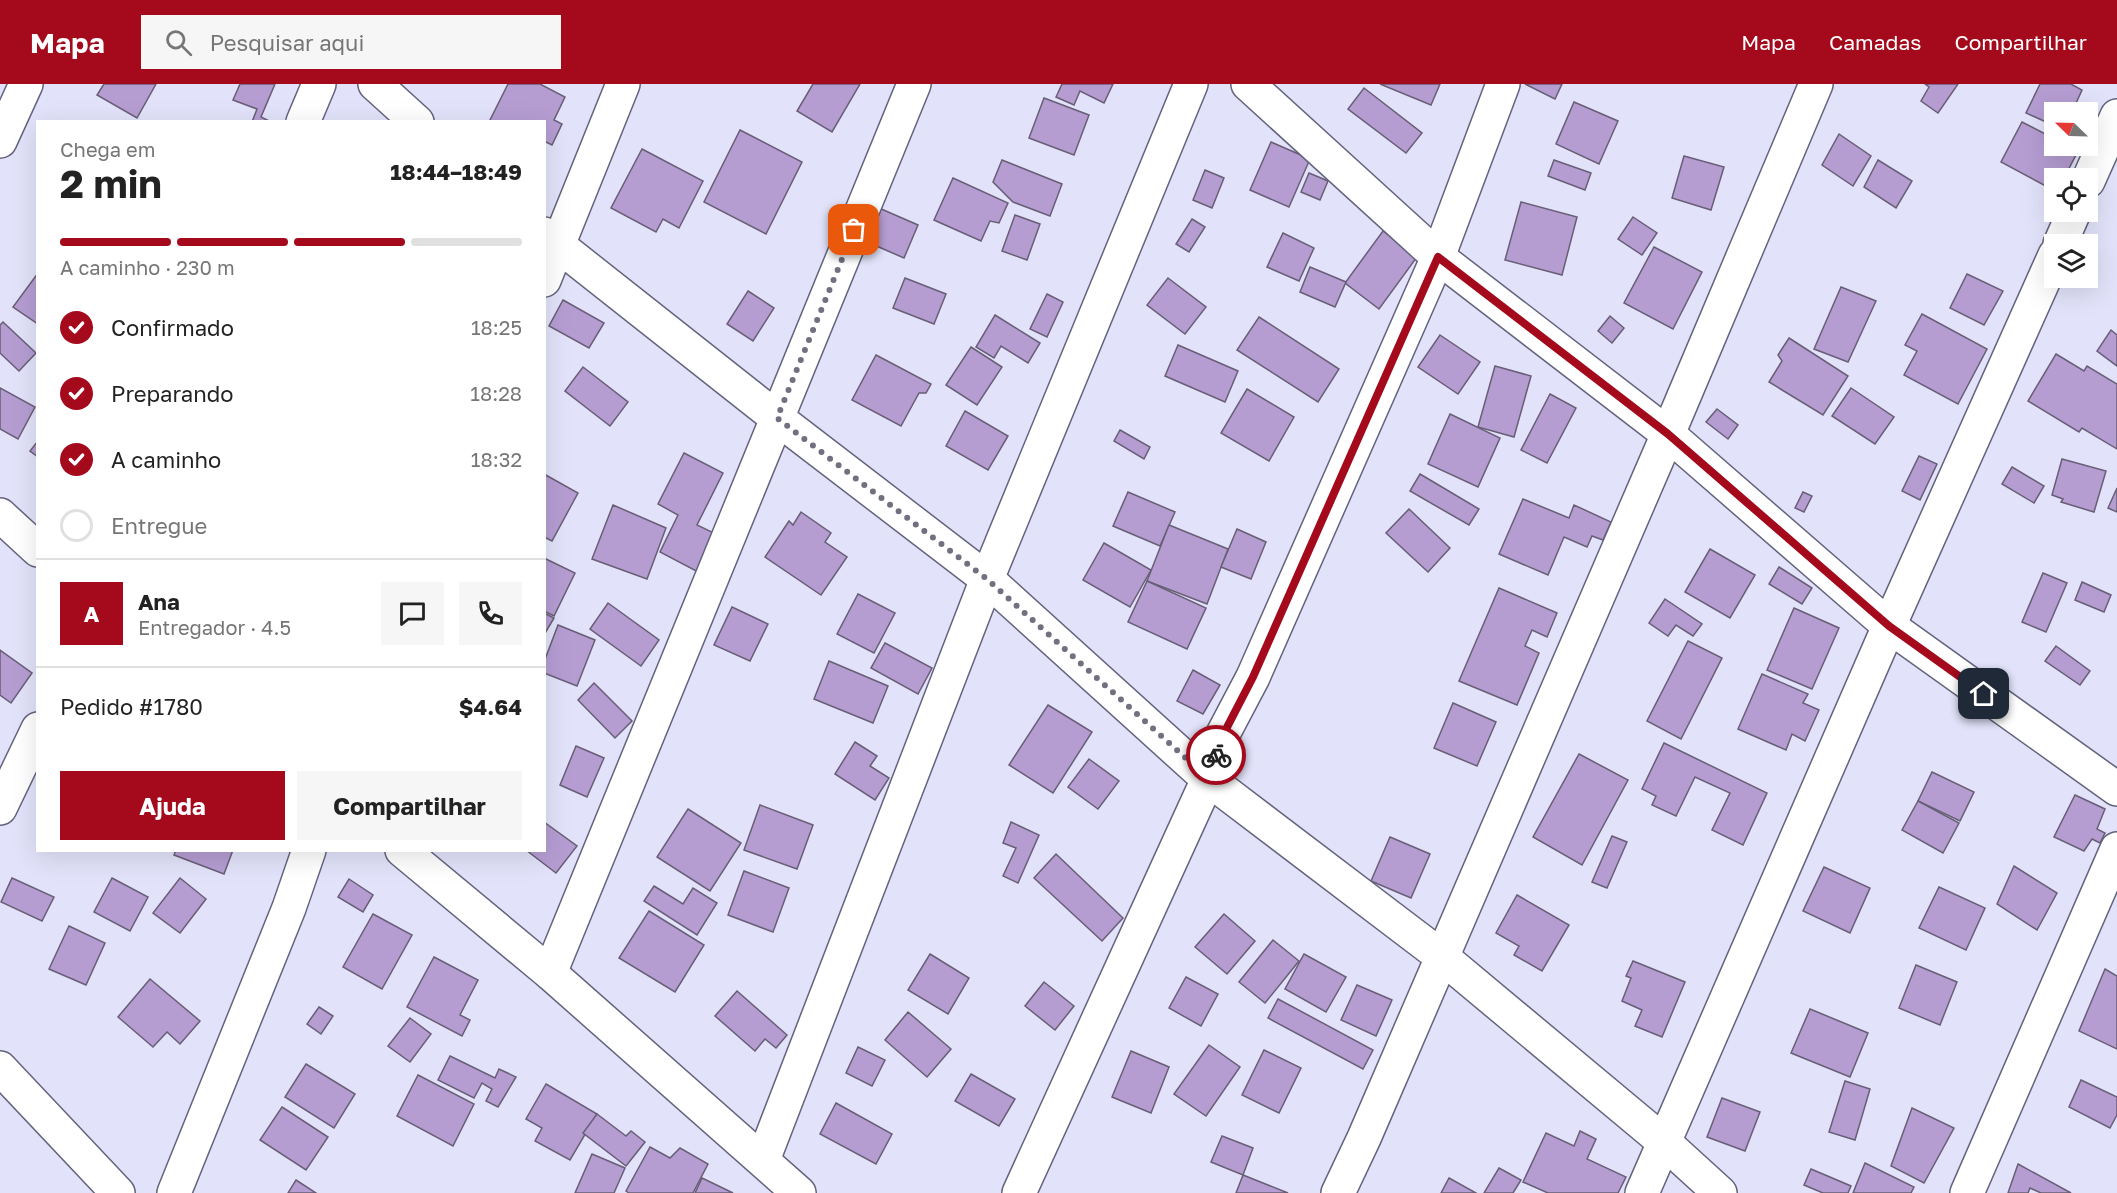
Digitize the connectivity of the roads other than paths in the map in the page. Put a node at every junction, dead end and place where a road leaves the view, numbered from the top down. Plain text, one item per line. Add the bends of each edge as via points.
1 (26, 84) edge
2 (319, 84) edge
3 (375, 84) edge
4 (623, 84) edge
5 (915, 84) edge
6 (1191, 84) edge
7 (1248, 84) edge
8 (1503, 84) edge
9 (1816, 84) edge
10 (2117, 116) edge
11 (304, 120) edge
12 (415, 120) edge
13 (0, 141) edge
14 (2094, 168) edge
15 (551, 241) edge
16 (1438, 257) junction
17 (546, 269) edge
18 (2044, 280) edge
19 (777, 418) junction
20 (1668, 434) junction
21 (0, 515) edge
22 (36, 548) edge
23 (987, 579) junction
24 (1889, 626) junction
25 (36, 733) edge
26 (1208, 778) junction
27 (2117, 789) edge
28 (0, 808) edge
29 (2117, 849) edge
30 (308, 852) edge
31 (404, 852) edge
32 (1441, 956) junction
33 (550, 973) junction
34 (0, 1068) edge
35 (1664, 1142) junction
36 (781, 1181) edge
37 (118, 1193) edge
38 (174, 1193) edge
39 (1019, 1193) edge
40 (1338, 1193) edge
41 (1642, 1193) edge
42 (1720, 1193) edge
43 (1967, 1193) edge

1 - 13 street
2 - 11 street
3 - 12 street
4 - 15 street
5 - 19 street
6 - 23 street
7 - 16 street
8 - 16 street
9 - 20 street
10 - 14 street
15 - 17 street
15 - 19 street
16 - 20 street
16 - 26 street via 1253,677 1223,735
18 - 24 street
19 - 23 street
19 - 33 street
20 - 24 street
20 - 32 street
21 - 22 street
23 - 26 street
23 - 36 street
24 - 27 street
24 - 35 street
25 - 28 street
26 - 32 street
26 - 39 street
29 - 43 street
30 - 38 street
31 - 33 street
32 - 35 street
32 - 40 street
33 - 36 street
34 - 37 street
35 - 41 street
35 - 42 street

